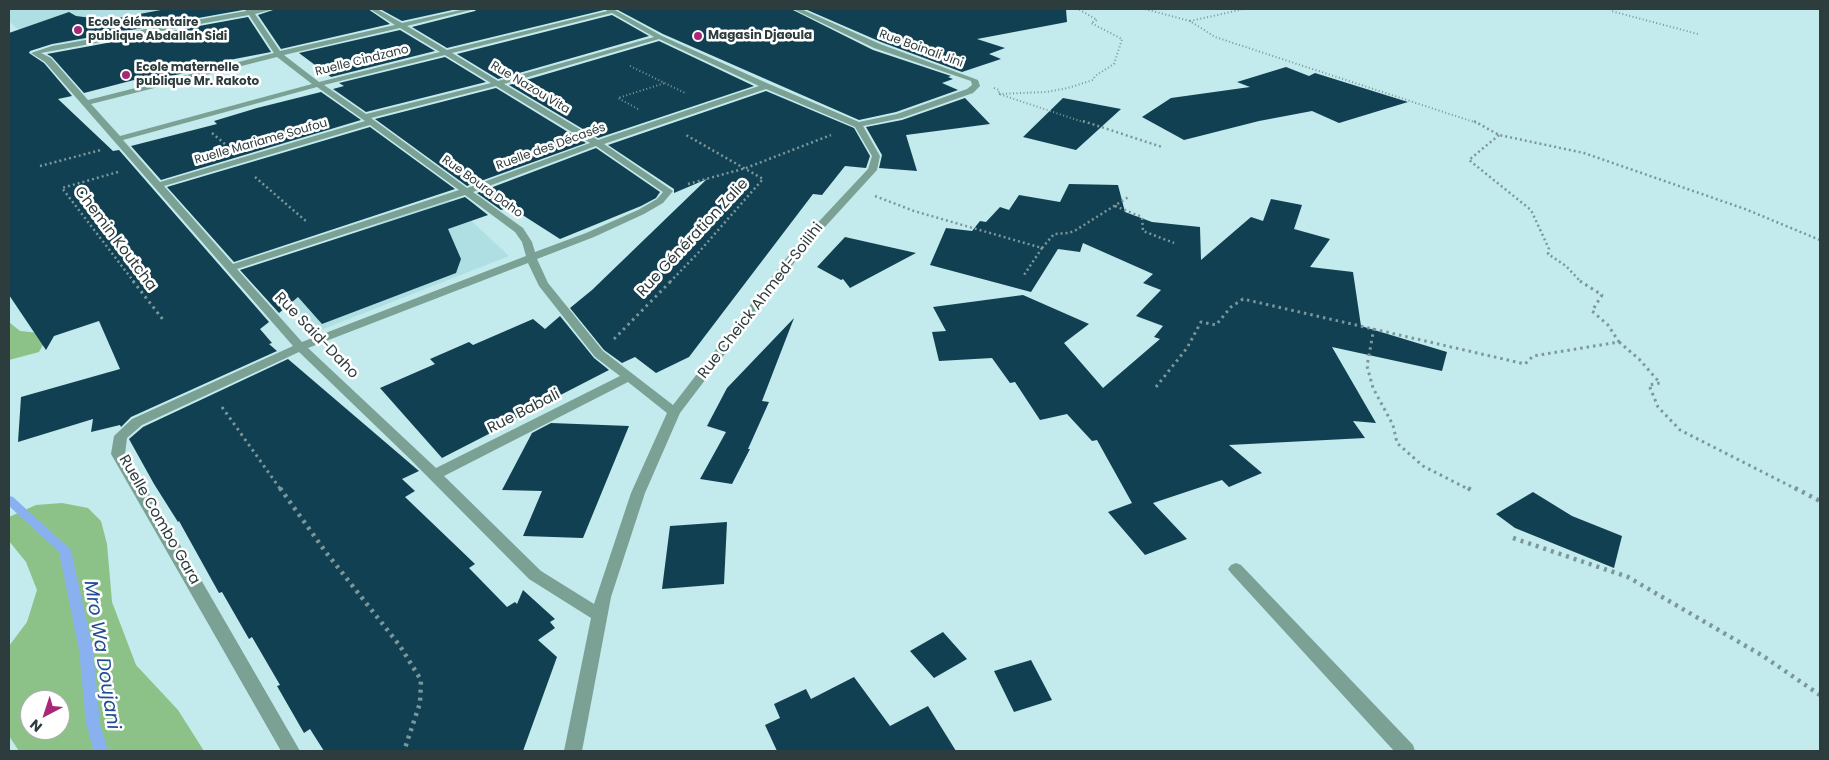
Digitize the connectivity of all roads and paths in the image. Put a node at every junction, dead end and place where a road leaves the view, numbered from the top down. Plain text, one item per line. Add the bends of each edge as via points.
1 (271, 9) edge
2 (373, 9) edge
3 (472, 9) edge
4 (796, 9) edge
5 (1078, 9) edge
6 (1146, 9) edge
7 (1244, 9) edge
8 (1610, 9) edge
9 (611, 10) edge
10 (250, 11) edge
11 (1190, 21) junction
12 (401, 25) junction
13 (1698, 34) dead end
14 (660, 37) junction
15 (446, 52) junction
16 (605, 53) junction
17 (278, 54) junction
18 (974, 80) junction
19 (498, 83) junction
20 (665, 83) junction
21 (316, 85) junction
22 (766, 86) junction
23 (999, 94) junction
24 (86, 103) junction
25 (708, 106) junction
26 (193, 119) junction
27 (368, 120) junction
28 (661, 122) junction
29 (858, 125) junction
30 (1499, 135) junction
31 (121, 141) junction
32 (597, 143) junction
33 (1162, 147) dead end
34 (238, 161) junction
35 (40, 166) dead end
36 (140, 166) junction
37 (746, 168) junction
38 (159, 185) junction
39 (854, 188) junction
40 (467, 191) junction
41 (668, 191) junction
42 (1130, 196) dead end
43 (1115, 206) junction
44 (325, 237) junction
45 (1820, 240) edge
46 (1174, 243) dead end
47 (1042, 248) junction
48 (532, 259) junction
49 (230, 268) junction
50 (1024, 275) dead end
51 (164, 321) dead end
52 (1374, 328) junction
53 (1619, 342) junction
54 (300, 347) junction
55 (600, 354) junction
56 (629, 377) junction
57 (1156, 387) dead end
58 (209, 389) junction
59 (674, 412) junction
60 (434, 475) junction
61 (1471, 490) dead end
62 (1820, 501) edge
63 (1513, 538) dead end
64 (1236, 569) dead end
65 (600, 616) junction
66 (1820, 695) edge
67 (291, 751) edge
68 (404, 751) edge
69 (573, 751) edge
70 (1406, 751) edge

1 - 10 street
2 - 12 street, Rue Nazou Vita
3 - 12 street
4 - 18 street, Rue Boinali Jini via 877,46
5 - 23 path via 1097,20 1091,23 1122,40 1114,64 1093,80 1068,88
6 - 11 path
7 - 11 path
8 - 13 path
9 - 14 street
9 - 15 street, Ruelle Cindzano
10 - 17 street, Rue Boura Daho
10 - 24 street, Rue Said-Daho via 35,53 48,60
11 - 30 path via 1215,37 1470,119
12 - 15 street, Rue Nazou Vita
12 - 17 street
14 - 16 street, Ruelle Mariame Soufou
14 - 22 street
15 - 19 street, Rue Nazou Vita
15 - 21 street, Ruelle Cindzano
16 - 19 street, Ruelle Mariame Soufou
16 - 20 path
17 - 21 street, Rue Boura Daho
17 - 24 street
18 - 23 path via 999,90
18 - 29 street, Rue Boinali Jini via 976,86 961,94 899,116
19 - 27 street, Ruelle Mariame Soufou
19 - 32 street, Rue Nazou Vita
20 - 25 path
20 - 28 path, Rue Génération Zalie via 618,98
21 - 26 street, Ruelle Cindzano
21 - 27 street, Rue Boura Daho
22 - 25 street, Ruelle des Décasés
22 - 29 street
23 - 33 path
24 - 31 street, Rue Said-Daho
25 - 28 street, Ruelle des Décasés
26 - 31 street, Ruelle Cindzano
26 - 34 path via 235,153
27 - 34 street, Ruelle Mariame Soufou
27 - 40 street, Rue Boura Daho
28 - 32 street, Ruelle des Décasés
28 - 37 path, Rue Génération Zalie
29 - 37 path
29 - 39 street, Rue Cheick Ahmed-Soilihi via 876,156 872,170
30 - 45 path via 1584,153 1745,209
30 - 53 path via 1469,160 1531,210 1549,249 1548,254 1602,295 1592,311 1608,325
31 - 35 path
31 - 36 street, Rue Said-Daho
32 - 40 street, Ruelle des Décasés
32 - 41 street, Rue Nazou Vita
34 - 38 street, Ruelle Mariame Soufou
34 - 44 path
36 - 38 street, Rue Said-Daho
36 - 51 path, Chemin Koutcha via 62,188
37 - 41 path
37 - 55 path, Rue Génération Zalie via 764,179
38 - 49 street, Rue Said-Daho
39 - 47 path via 914,211
39 - 59 street, Rue Cheick Ahmed-Soilihi via 799,249
40 - 44 street, Ruelle des Décasés
40 - 48 street, Rue Boura Daho via 519,230
41 - 48 street via 660,201 641,212
42 - 43 path
43 - 46 path via 1142,217 1143,231
43 - 47 path via 1069,233 1054,234
44 - 49 street, Ruelle des Décasés
47 - 50 path
48 - 54 street, Ruelle Combo Gara
48 - 55 street, Rue Boura Daho via 542,284
49 - 54 street, Rue Said-Daho
52 - 53 path via 1526,364 1533,356
52 - 57 path via 1243,299 1216,325 1201,322 1187,348
52 - 61 path via 1367,366 1393,425 1397,442 1423,466
53 - 62 path via 1660,383 1649,385 1658,407 1680,430
54 - 58 street, Ruelle Combo Gara
54 - 60 street, Rue Said-Daho
55 - 56 street, Rue Boura Daho
56 - 59 street, Rue Boura Daho
56 - 60 street, Rue Babali
58 - 67 street, Ruelle Combo Gara via 137,422 121,436 118,454
58 - 68 path via 421,680 420,704
59 - 65 street, Rue Cheick Ahmed-Soilihi via 638,493 603,597
60 - 65 street, Rue Said-Daho via 535,575
63 - 66 path via 1628,577 1763,656
64 - 70 street
65 - 69 street, Rue Cheick Ahmed-Soilihi

